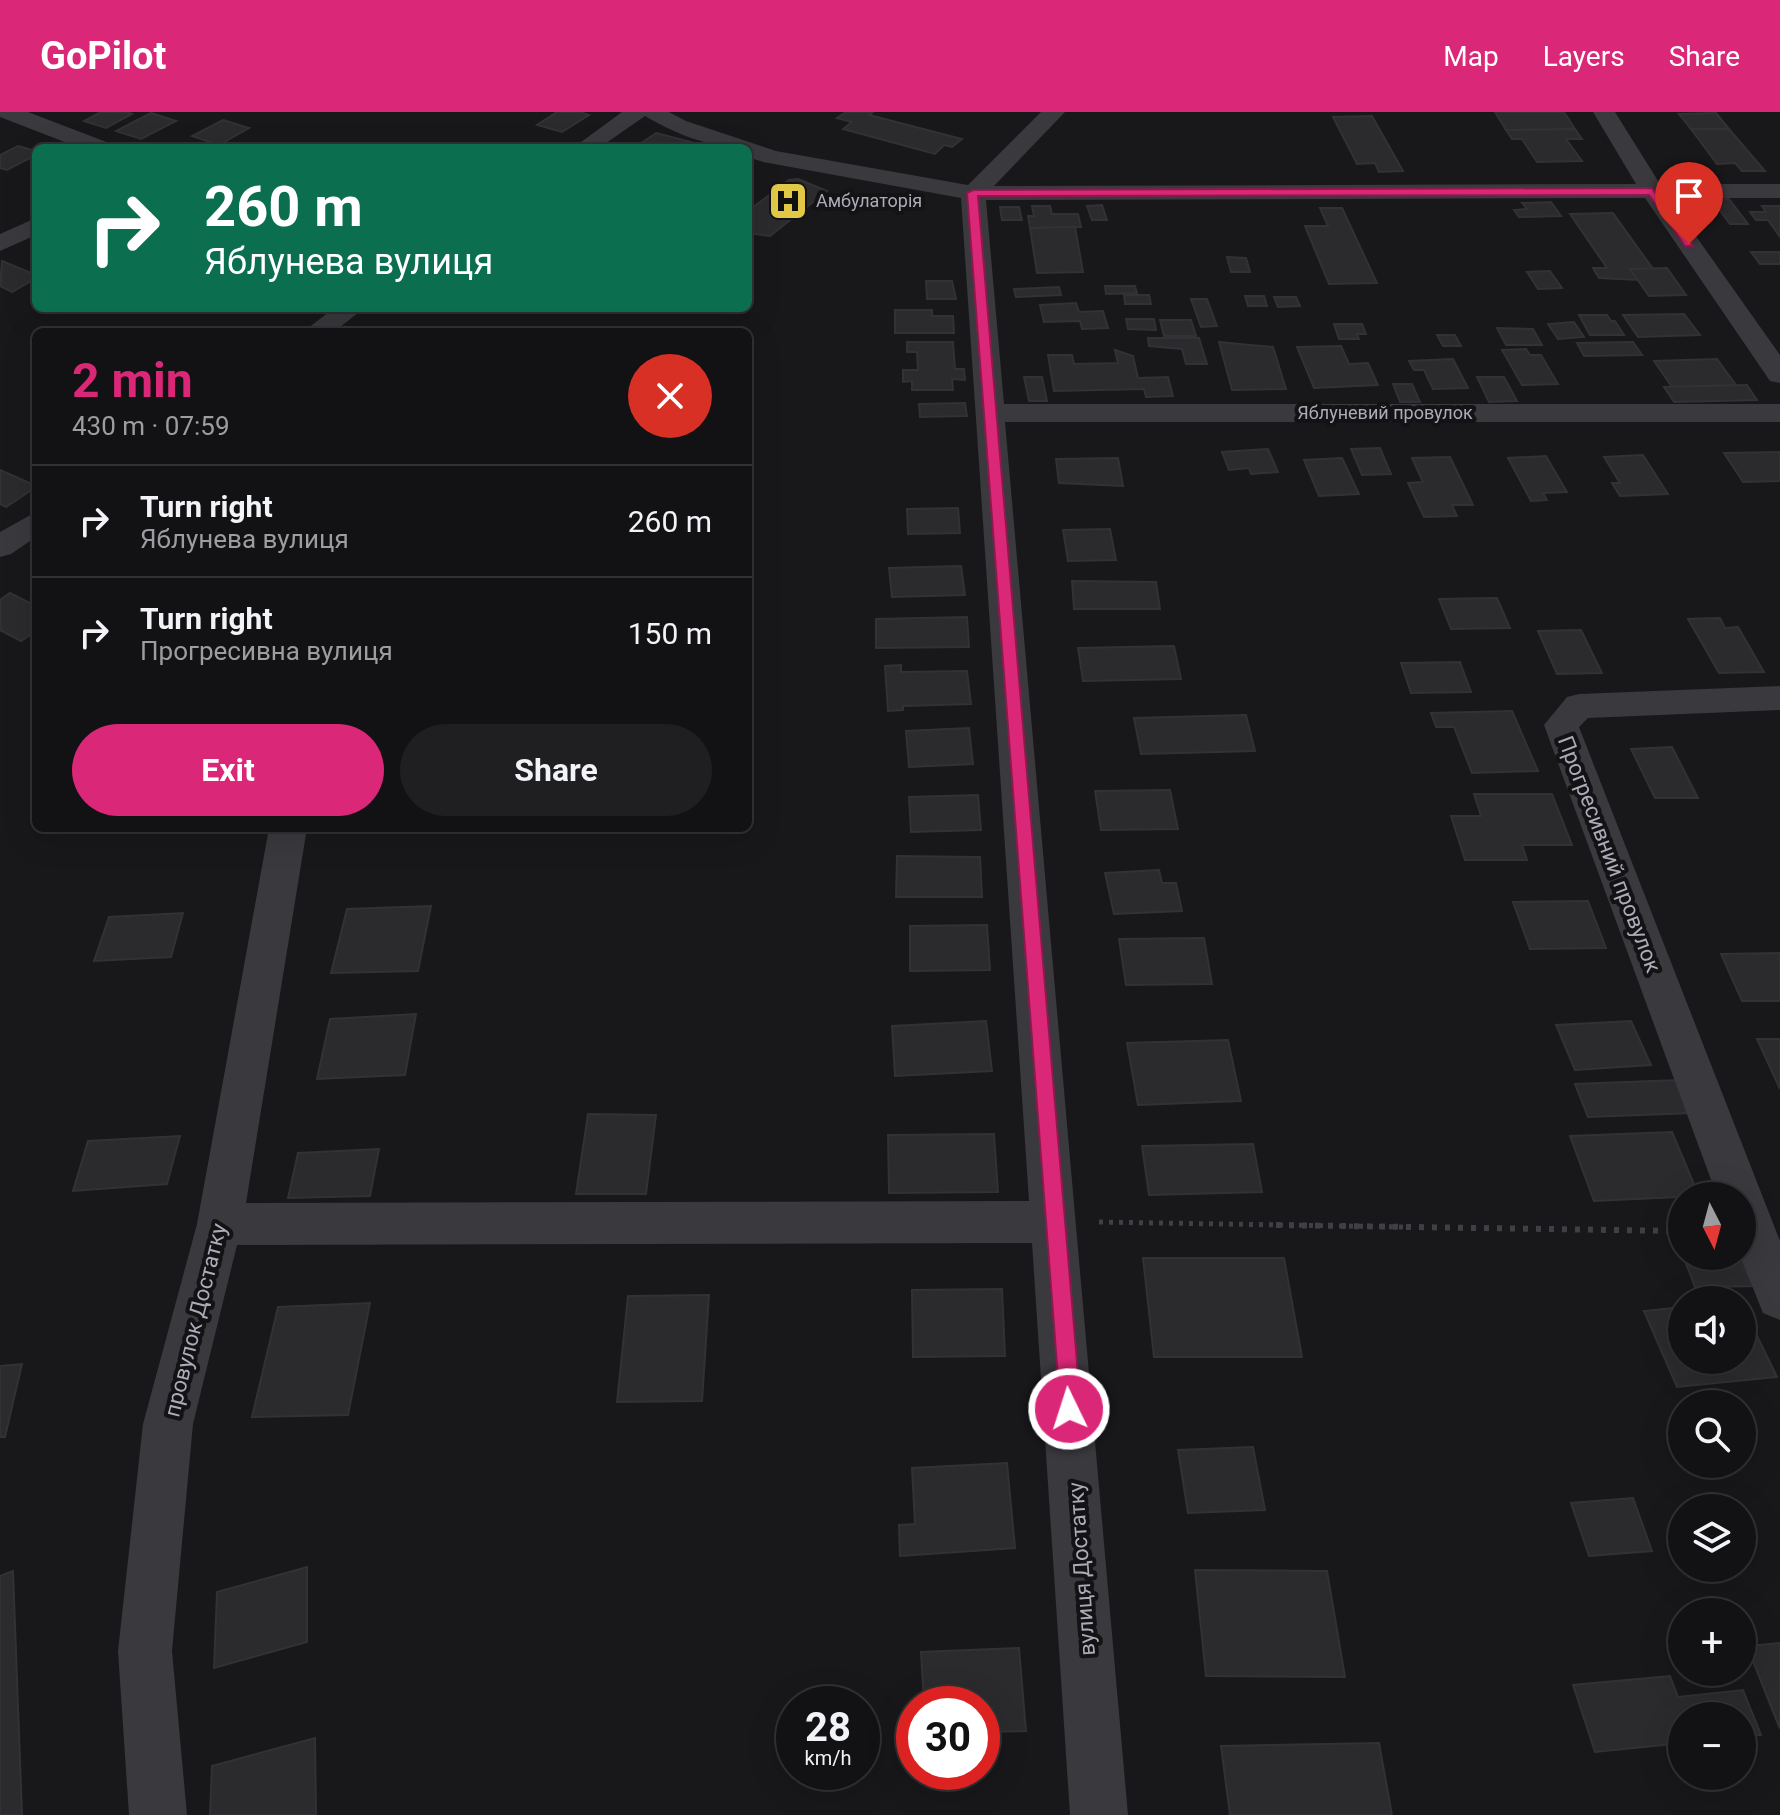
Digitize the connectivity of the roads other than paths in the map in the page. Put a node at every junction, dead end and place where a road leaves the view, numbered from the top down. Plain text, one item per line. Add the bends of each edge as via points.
1 (8, 112) edge
2 (637, 112) edge
3 (653, 112) edge
4 (1054, 112) edge
5 (1604, 112) edge
6 (91, 144) edge
7 (590, 144) edge
8 (734, 144) edge
9 (752, 150) edge
10 (1652, 191) junction
11 (1780, 191) edge
12 (973, 193) junction
13 (32, 227) edge
14 (0, 244) edge
15 (345, 312) edge
16 (322, 328) edge
17 (1780, 375) edge
18 (990, 413) junction
19 (1780, 413) edge
20 (32, 525) edge
21 (0, 547) edge
22 (1780, 698) edge
23 (287, 832) edge
24 (1734, 1182) edge
25 (1055, 1222) junction
26 (220, 1224) junction
27 (1756, 1238) edge
28 (1780, 1297) edge
29 (158, 1815) edge
30 (1099, 1815) edge

1 - 6 street
2 - 7 street
3 - 8 street
4 - 12 street
5 - 10 street
9 - 12 street
10 - 11 street
10 - 12 street
10 - 17 street
12 - 18 street, вулиця Достатку
13 - 14 street
15 - 16 street
18 - 19 street, Яблуневий провулок
18 - 25 street, вулиця Достатку
20 - 21 street
22 - 24 street, Прогресивний провулок via 1579,706 1561,725
23 - 26 street, провулок Достатку
25 - 26 street
25 - 30 street, вулиця Достатку
26 - 29 street, провулок Достатку via 168,1424 145,1651
27 - 28 street

